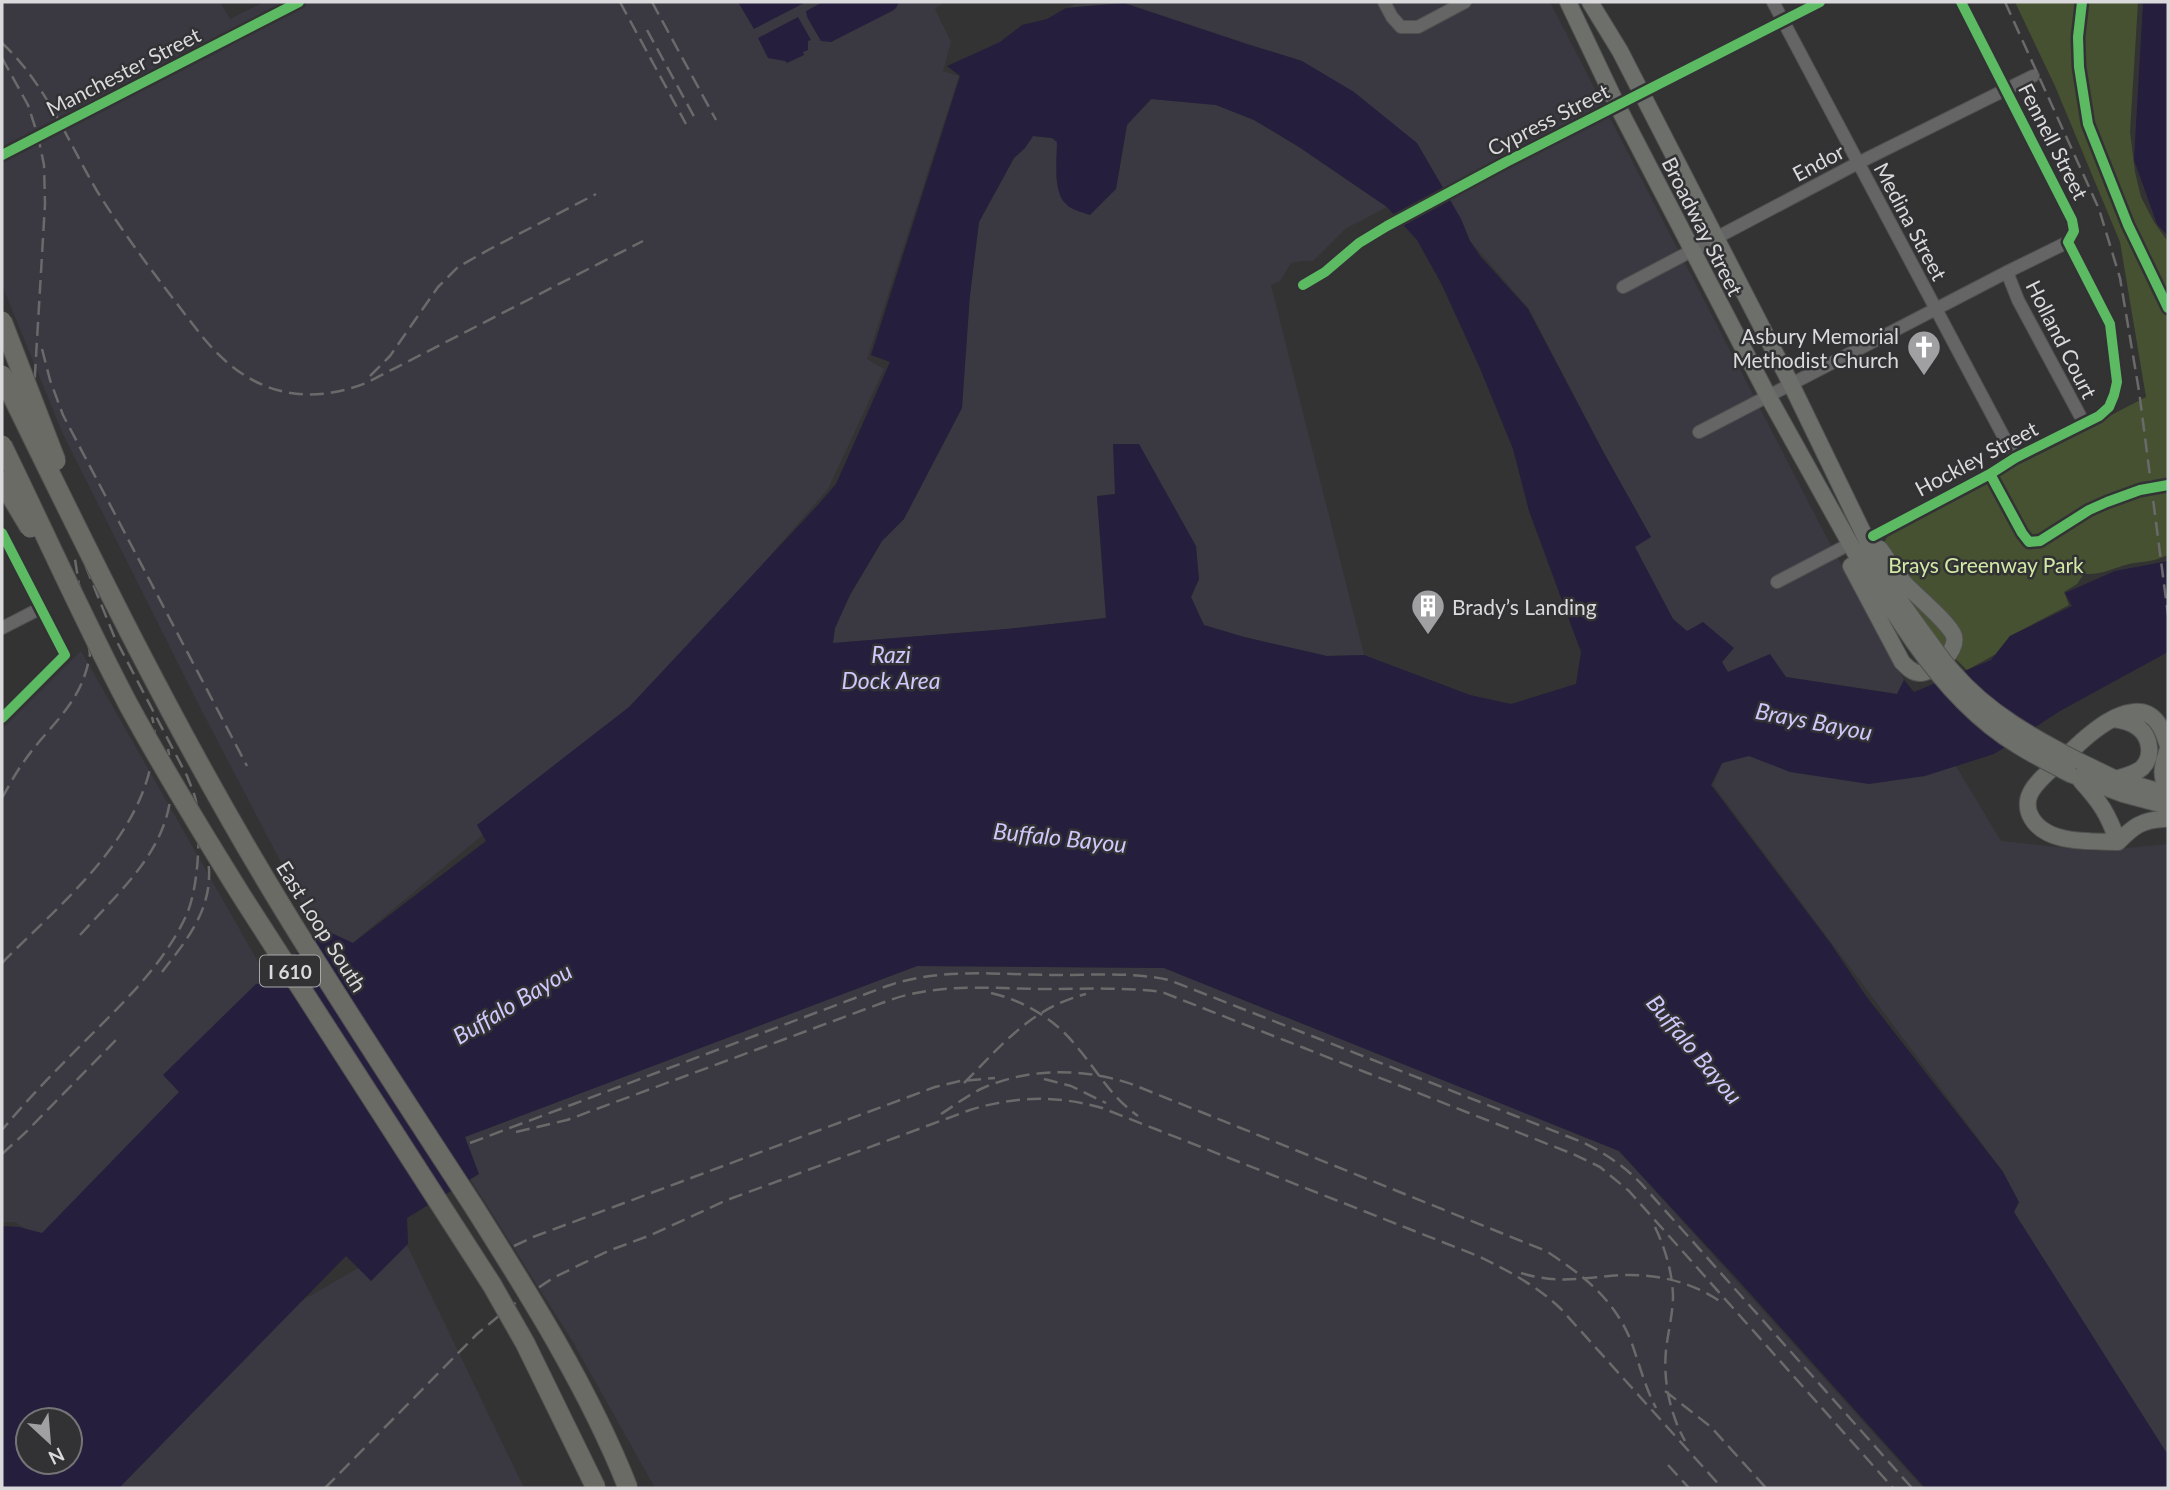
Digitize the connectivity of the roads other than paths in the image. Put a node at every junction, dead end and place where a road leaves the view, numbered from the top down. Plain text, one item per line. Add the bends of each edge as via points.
1 (299, 2) edge
2 (1384, 2) edge
3 (1465, 2) edge
4 (1568, 2) edge
5 (1590, 2) edge
6 (1773, 2) edge
7 (1820, 2) edge
8 (1961, 2) edge
9 (1783, 20) junction
10 (2034, 76) dead end
11 (2006, 88) junction
12 (1642, 93) junction
13 (1617, 105) junction
14 (2, 155) edge
15 (1858, 163) junction
16 (1716, 238) junction
17 (2068, 242) junction
18 (1692, 250) junction
19 (2007, 272) junction
20 (1303, 285) dead end
21 (1623, 287) dead end
22 (1937, 309) junction
23 (2, 321) edge
24 (2, 375) edge
25 (1791, 384) junction
26 (1768, 396) junction
27 (2099, 416) joint
28 (2084, 423) junction
29 (1699, 432) dead end
30 (2, 444) edge
31 (2015, 458) junction
32 (2, 481) edge
33 (1844, 495) junction
34 (1840, 524) junction
35 (2, 533) edge
36 (1873, 536) junction
37 (1842, 548) junction
38 (1777, 582) dead end
39 (105, 585) junction
40 (41, 608) junction
41 (2, 628) edge
42 (1918, 637) junction
43 (101, 651) junction
44 (2, 718) edge
45 (2111, 719) junction
46 (2168, 747) edge
47 (2077, 772) junction
48 (2116, 779) junction
49 (2168, 788) edge
50 (2168, 794) edge
51 (2167, 815) edge
52 (2118, 842) junction
53 (596, 1488) edge
54 (628, 1488) edge

1 - 14 street, Manchester Street
2 - 3 street via 1401,27 1418,26
4 - 13 main road, Broadway Street
5 - 12 main road, Broadway Street
6 - 9 street, Medina Street
7 - 9 street, Cypress Street
8 - 11 street, Fennell Street
9 - 12 street, Cypress Street
9 - 15 street, Medina Street
10 - 11 street, Endor
11 - 15 street, Endor
11 - 17 street, Fennell Street via 2072,220 2074,231
12 - 13 street, Cypress Street
12 - 16 main road, Broadway Street
13 - 18 main road, Broadway Street
13 - 20 street, Cypress Street via 1387,226
15 - 16 street, Endor
15 - 22 street, Medina Street
16 - 18 street, Endor
16 - 25 main road, Broadway Street
17 - 19 street
17 - 27 street, Fennell Street via 2110,324 2117,382 2109,407
18 - 21 street, Endor
18 - 26 main road, Broadway Street
19 - 22 street
19 - 28 street, Holland Court
22 - 25 street
22 - 31 street, Medina Street
23 - 39 highway, bridge
24 - 39 highway, East Loop South / I 610, bridge
25 - 26 street
25 - 33 main road, Broadway Street
26 - 29 street
26 - 34 main road, Broadway Street
27 - 28 street, Hockley Street
28 - 31 street, Hockley Street
30 - 43 highway, I 610, bridge
31 - 36 street, Hockley Street
32 - 43 highway, bridge
33 - 36 main road
33 - 42 main road, Broadway Street
34 - 37 main road
34 - 42 main road, Broadway Street via 1879,592
35 - 40 street
36 - 37 main road via 1904,582 1954,638 1950,653 1927,671 1920,673 1902,662
37 - 38 street
39 - 54 highway, East Loop South / I 610, bridge via 218,800 516,1273 587,1401
40 - 41 street
40 - 44 street via 65,654
42 - 47 main road, Broadway Street, bridge via 1986,705
42 - 47 main road, Broadway Street, bridge via 1937,674 1970,709 2015,744
43 - 53 highway, I 610, bridge via 204,837 499,1297
45 - 46 main road via 2146,713 2164,731
45 - 48 main road via 2139,727 2147,736 2150,751 2140,770
45 - 52 main road via 2046,775 2029,794 2027,809 2042,831 2062,838
46 - 49 main road via 2162,773
47 - 48 main road
47 - 51 main road
47 - 52 main road via 2101,803
48 - 50 main road
51 - 52 main road via 2132,828

